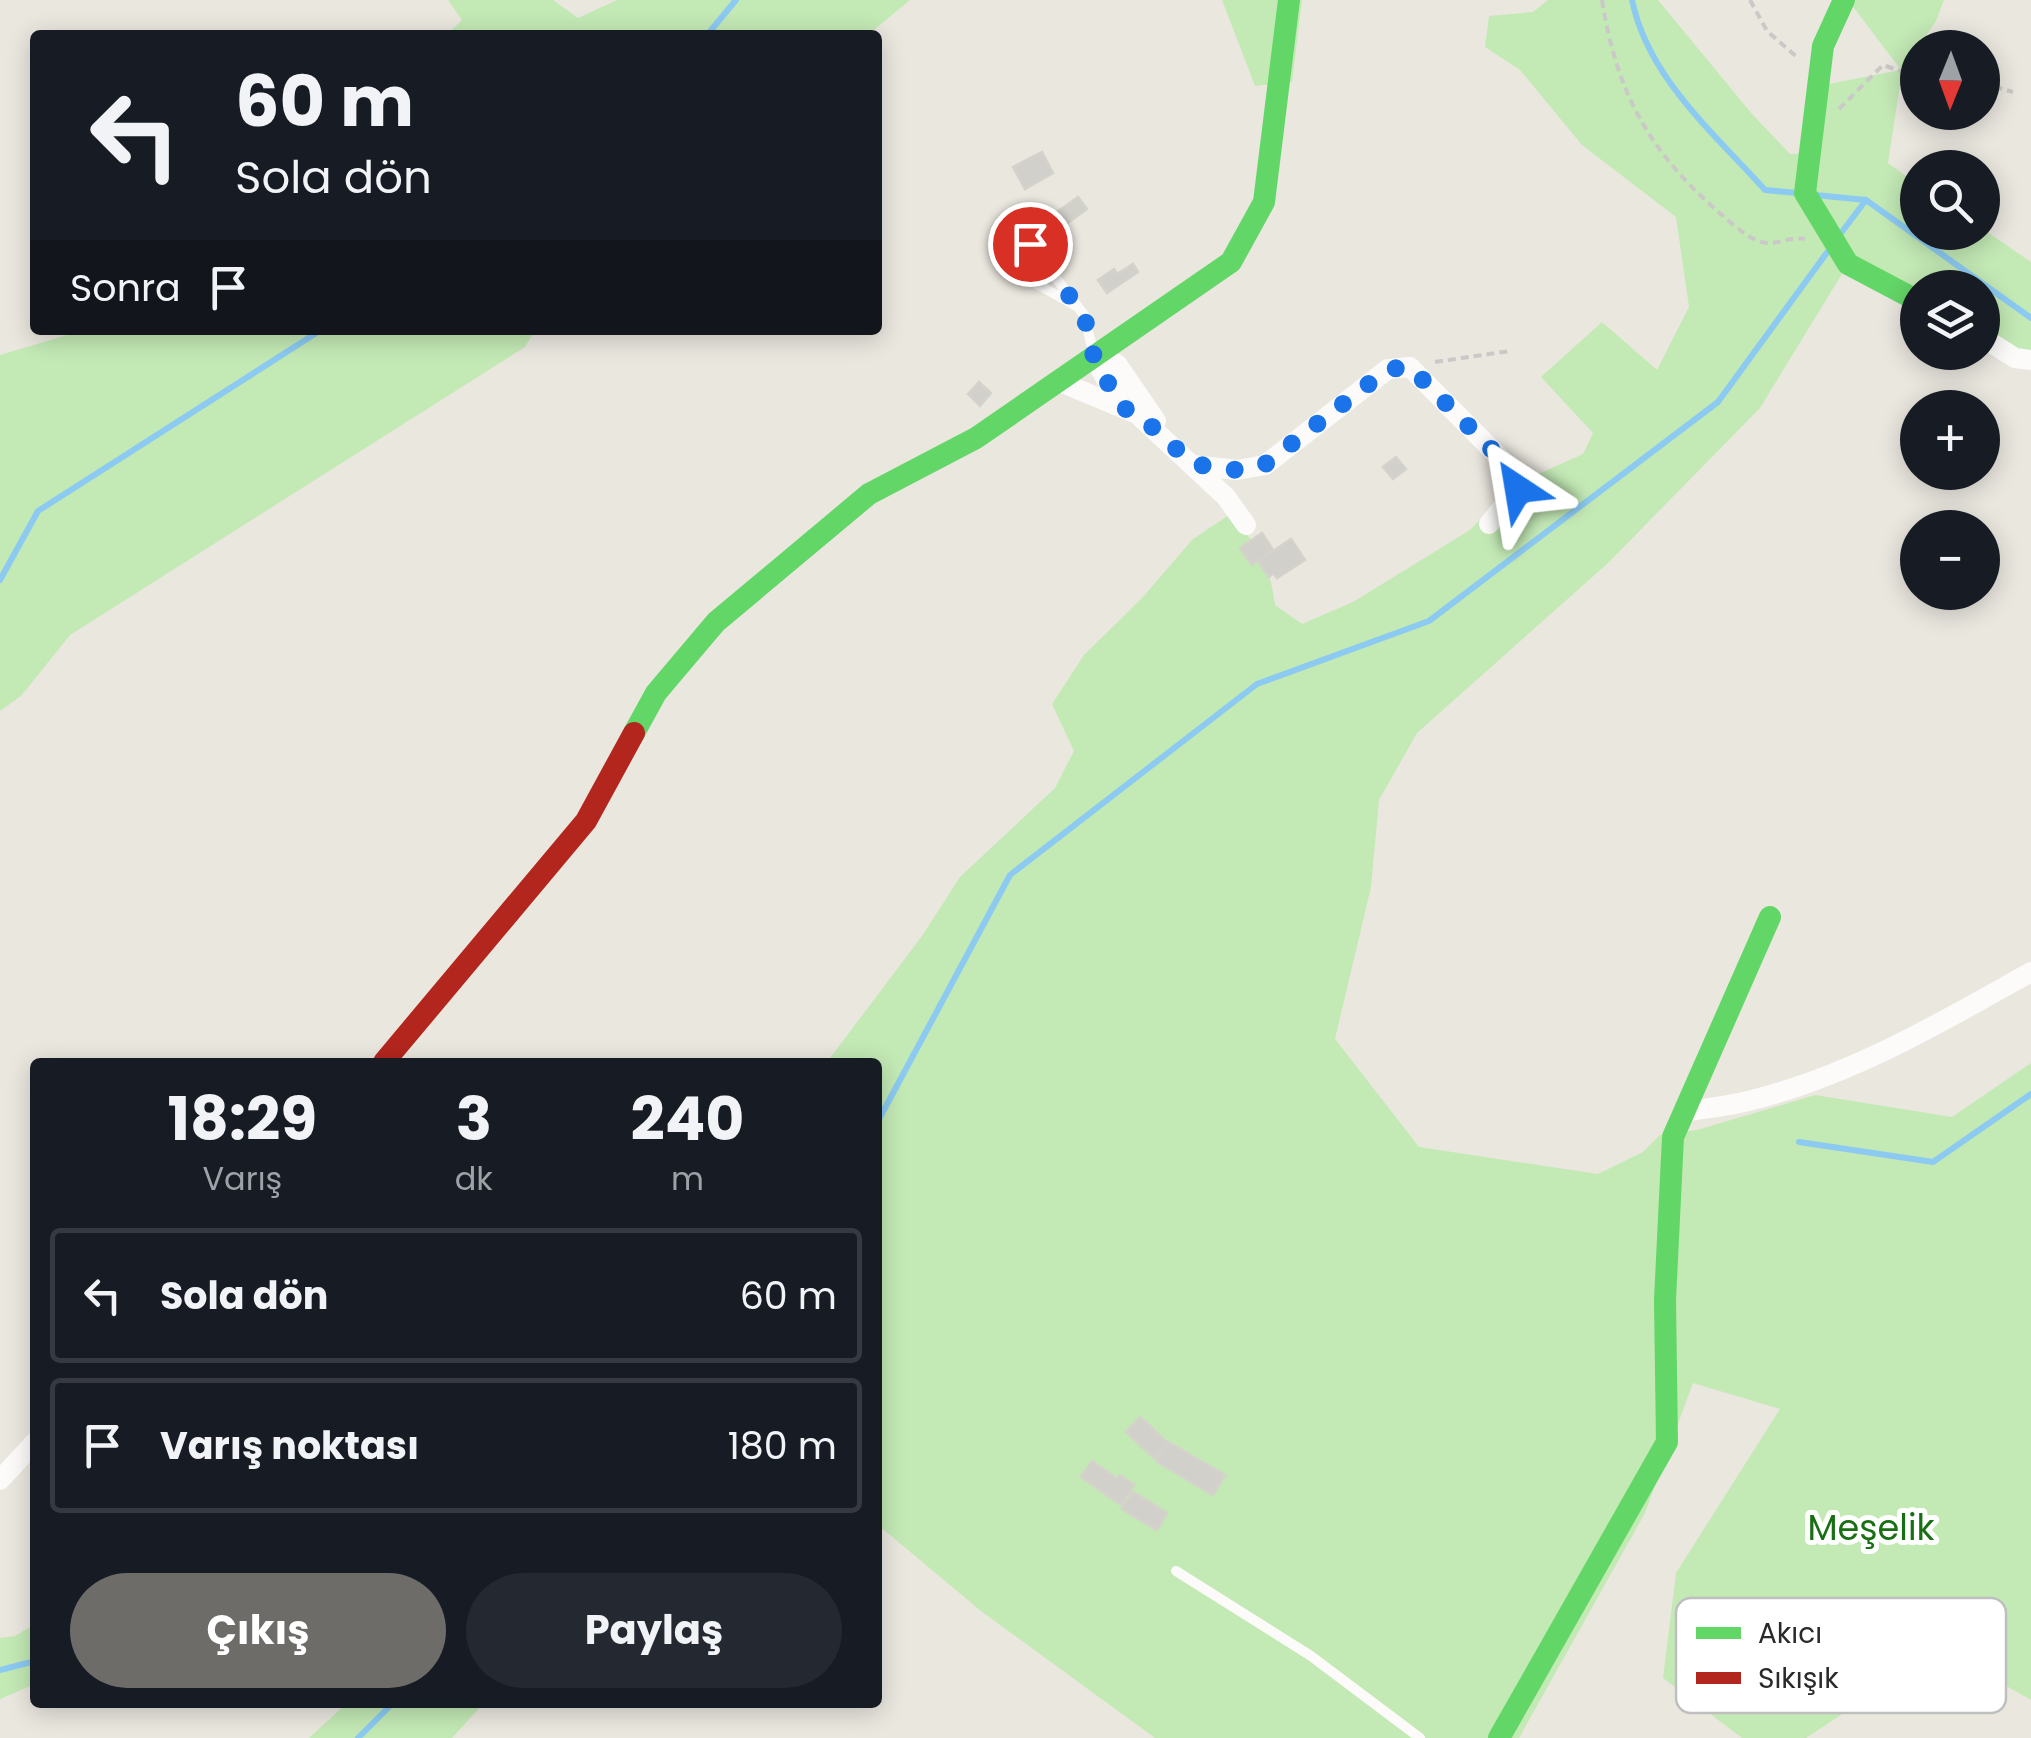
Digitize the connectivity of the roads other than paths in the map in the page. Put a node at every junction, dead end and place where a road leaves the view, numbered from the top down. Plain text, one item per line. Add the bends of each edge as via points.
1 (1289, 0) edge
2 (1844, 0) edge
3 (1900, 291) edge
4 (1078, 306) junction
5 (2000, 348) edge
6 (1094, 357) junction
7 (2031, 360) edge
8 (1058, 381) junction
9 (1121, 407) junction
10 (1168, 439) junction
11 (1193, 464) junction
12 (1489, 524) dead end
13 (1246, 525) dead end
14 (1770, 917) dead end
15 (2031, 972) edge
16 (387, 1058) edge
17 (1684, 1112) junction
18 (30, 1447) edge
19 (0, 1480) edge
20 (1176, 1571) dead end
21 (1420, 1738) edge
22 (1500, 1738) edge

1 - 6 street via 1264,202 1231,262
2 - 3 street via 1823,46 1804,194 1848,264
4 - 4 lane via 1030,244 1013,258 1026,278
4 - 6 lane
5 - 7 street
6 - 8 street
6 - 9 street
6 - 10 street via 1118,364
8 - 9 street
8 - 16 street via 976,438 868,494 716,622 656,693 586,822
9 - 10 street
10 - 11 street
11 - 12 street via 1237,470 1264,465 1388,369 1410,367 1515,473 1518,489
11 - 13 street
14 - 17 street
15 - 17 street via 1832,1074 1751,1101
17 - 22 street via 1672,1137 1667,1442
18 - 19 street
20 - 21 lane via 1311,1656

